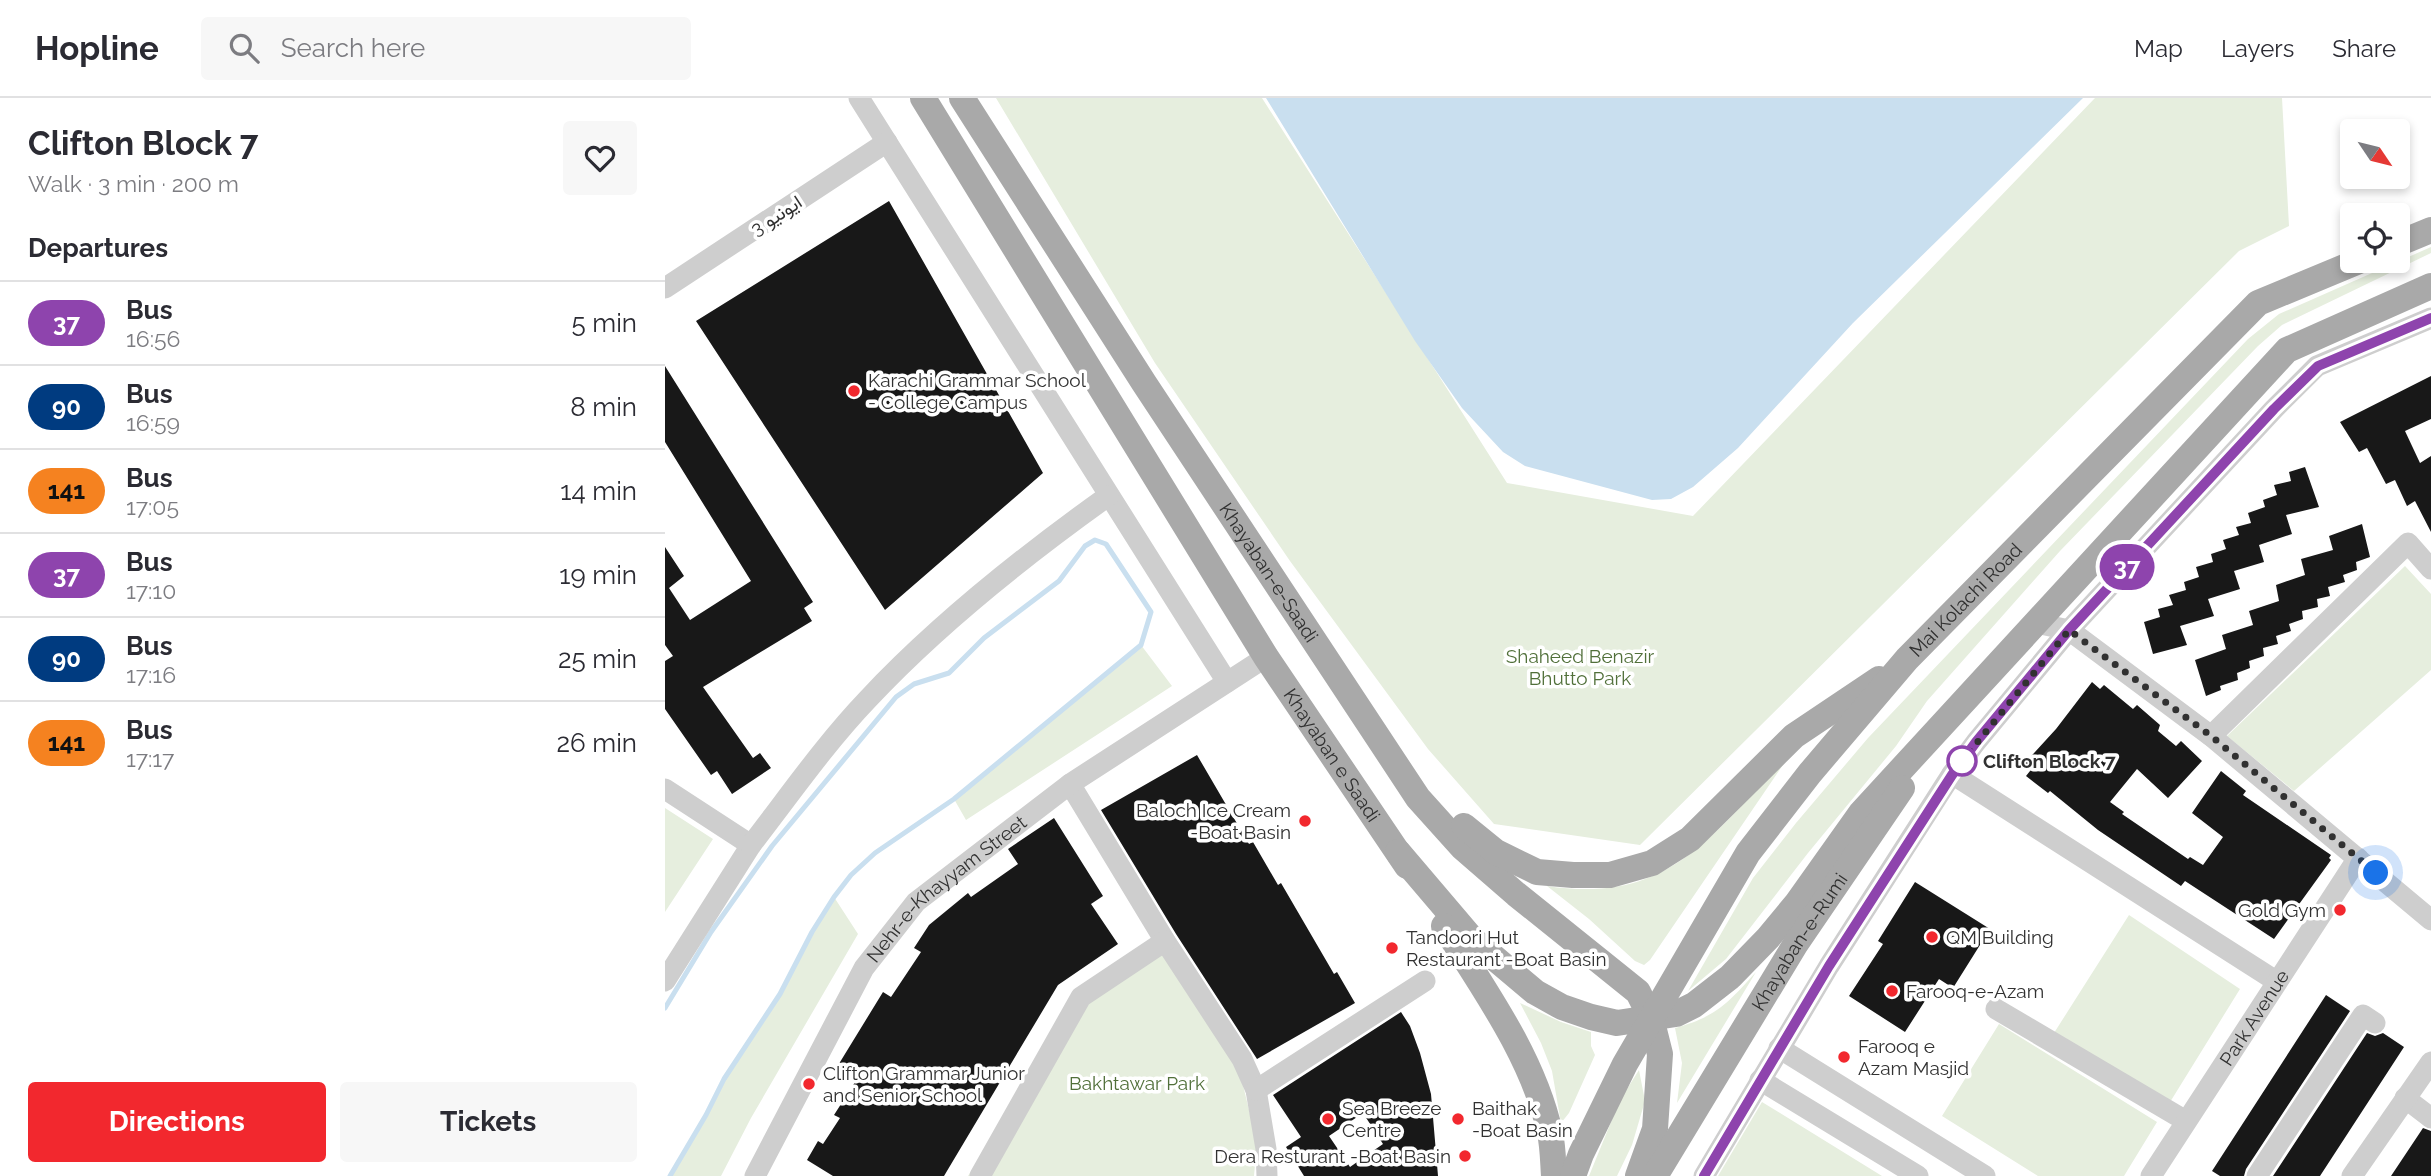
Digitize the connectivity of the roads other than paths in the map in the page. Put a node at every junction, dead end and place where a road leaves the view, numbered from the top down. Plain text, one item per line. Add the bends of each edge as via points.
1 (859, 98) edge
2 (923, 98) edge
3 (962, 98) edge
4 (887, 142) junction
5 (2431, 230) edge
6 (2410, 239) edge
7 (2340, 268) edge
8 (2431, 286) edge
9 (665, 288) edge
10 (2431, 318) edge
11 (1108, 496) junction
12 (2431, 569) edge
13 (2036, 623) junction
14 (2069, 630) junction
15 (1266, 657) junction
16 (1907, 659) junction
17 (1227, 682) junction
18 (1952, 715) junction
19 (2211, 736) junction
20 (1391, 758) junction
21 (1952, 775) junction
22 (1070, 784) junction
23 (665, 789) edge
24 (751, 845) junction
25 (1398, 852) junction
26 (2358, 858) junction
27 (2431, 920) edge
28 (1165, 941) junction
29 (665, 981) edge
30 (1425, 981) dead end
31 (2276, 981) junction
32 (1996, 1009) dead end
33 (1651, 1018) junction
34 (2375, 1024) dead end
35 (1779, 1048) junction
36 (2431, 1062) edge
37 (1760, 1080) junction
38 (1256, 1090) junction
39 (2405, 1098) junction
40 (2431, 1118) edge
41 (2186, 1121) junction
42 (755, 1176) edge
43 (979, 1176) edge
44 (1267, 1176) edge
45 (1554, 1176) edge
46 (1573, 1176) edge
47 (1638, 1176) edge
48 (1655, 1176) edge
49 (1704, 1176) edge
50 (1919, 1176) edge
51 (1985, 1176) edge
52 (2151, 1176) edge
53 (2257, 1176) edge
54 (2352, 1176) edge

1 - 4 street
2 - 15 main road
3 - 20 main road, Khayaban-e-Saadi
4 - 9 street, ایونیو 3
4 - 11 street
5 - 6 main road
7 - 16 main road, Mai Kolachi Road via 2257,303
8 - 13 main road via 2287,349
10 - 14 street via 2318,366
11 - 17 street
11 - 24 street via 982,594 897,669 858,710
12 - 19 street via 2409,543
13 - 14 street
13 - 18 main road
14 - 19 street
14 - 21 street
15 - 17 street, Nehr-e-Khayyam Street
15 - 25 main road, Khayaban e Saadi
16 - 20 main road via 1794,736 1690,839 1652,863 1610,875 1537,872 1496,852
16 - 33 main road, Mai Kolachi Road via 1809,773 1748,853
17 - 22 street, Nehr-e-Khayyam Street
18 - 33 main road via 1861,813 1797,903 1739,968 1693,1005 1676,1014
18 - 48 main road, Khayaban-e-Rumi via 1795,945
19 - 26 street
20 - 33 main road, Khayaban-e-Saadi via 1418,798 1463,848 1638,992
21 - 31 street
21 - 35 street
22 - 28 street
22 - 42 street, Nehr-e-Khayyam Street via 916,902 864,968
23 - 24 street
24 - 29 street
25 - 33 main road via 1472,939 1535,992 1562,1007 1617,1023
25 - 45 main road via 1511,1035 1550,1132
26 - 27 street
26 - 31 street, Park Avenue
28 - 38 street via 1242,1059
28 - 43 street via 1081,997
30 - 38 street
31 - 41 street, Park Avenue
32 - 41 street
33 - 46 main road
33 - 47 main road via 1660,1054 1659,1083 1655,1129
34 - 53 street via 2363,1015
35 - 37 street
35 - 51 street
36 - 39 street
37 - 49 street
37 - 50 street
38 - 44 street
39 - 40 street
39 - 54 street
41 - 52 street, Park Avenue

